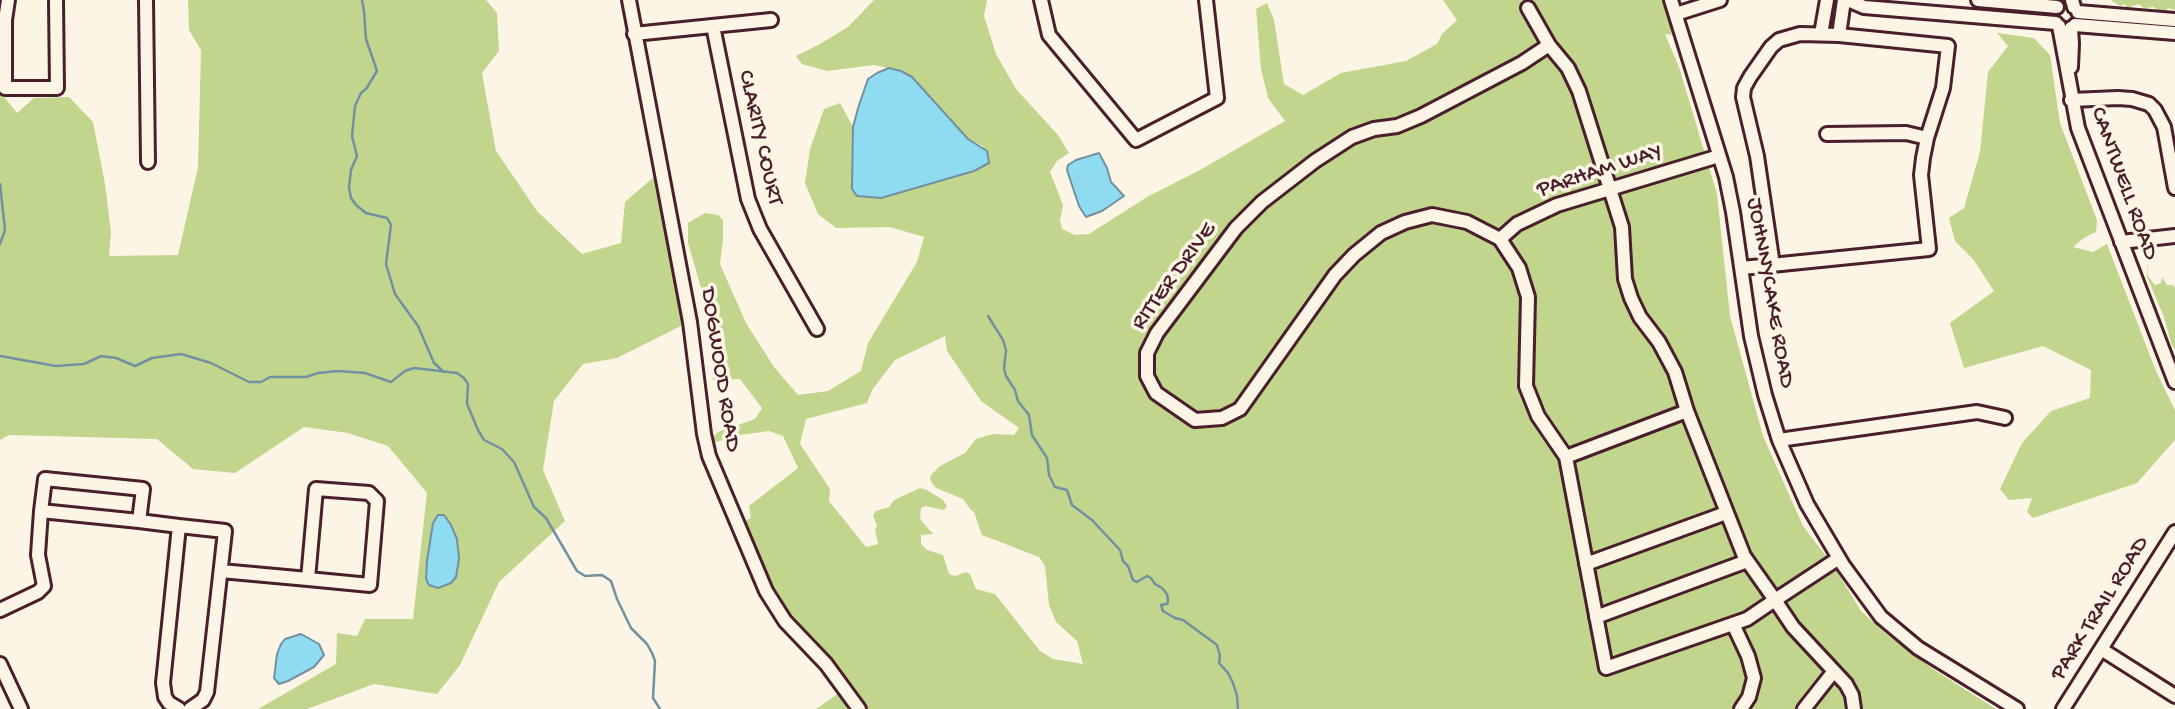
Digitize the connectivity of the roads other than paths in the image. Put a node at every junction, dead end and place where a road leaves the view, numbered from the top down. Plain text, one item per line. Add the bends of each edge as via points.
1 (8, 0) edge
2 (55, 0) edge
3 (146, 0) edge
4 (629, 0) edge
5 (1041, 0) edge
6 (1206, 0) edge
7 (1671, 0) edge
8 (1720, 0) edge
9 (1827, 0) edge
10 (1846, 0) edge
11 (1978, 0) edge
12 (1528, 8) dead end
13 (2067, 13) edge
14 (1676, 14) junction
15 (771, 20) dead end
16 (2175, 20) edge
17 (713, 26) junction
18 (2175, 33) edge
19 (634, 34) junction
20 (1821, 34) junction
21 (1839, 35) junction
22 (1549, 45) junction
23 (2071, 100) junction
24 (1827, 134) dead end
25 (1927, 138) junction
26 (1719, 156) junction
27 (148, 162) dead end
28 (1610, 188) junction
29 (2175, 188) edge
30 (2175, 236) edge
31 (1500, 239) junction
32 (2121, 243) junction
33 (1773, 265) junction
34 (1742, 268) junction
35 (817, 329) dead end
36 (2175, 382) edge
37 (1687, 411) junction
38 (2005, 418) dead end
39 (1779, 440) junction
40 (1566, 457) junction
41 (41, 511) junction
42 (1726, 513) junction
43 (139, 521) junction
44 (179, 526) junction
45 (2175, 532) edge
46 (1839, 558) junction
47 (1747, 561) junction
48 (1586, 564) junction
49 (220, 571) junction
50 (309, 579) junction
51 (1775, 600) junction
52 (0, 610) edge
53 (1596, 617) junction
54 (1733, 624) junction
55 (2101, 649) junction
56 (0, 664) edge
57 (1835, 671) junction
58 (2175, 696) edge
59 (1997, 697) junction
60 (21, 709) edge
61 (179, 709) edge
62 (190, 709) edge
63 (859, 709) edge
64 (1741, 709) edge
65 (1804, 709) edge
66 (1854, 709) edge
67 (1989, 709) edge
68 (2017, 709) edge
69 (2063, 709) edge

1 - 2 street via 5,88 57,88
3 - 27 street
4 - 19 street, DOGWOOD ROAD
5 - 6 street via 1049,35 1136,140 1217,98
7 - 14 street, JOHNNYCAKE ROAD
8 - 14 street
9 - 20 street
10 - 13 street via 1864,7
10 - 21 street
11 - 13 street
12 - 22 street
13 - 16 street
13 - 18 street
13 - 23 street, CANTWELL ROAD
14 - 26 street, JOHNNYCAKE ROAD
15 - 17 street
17 - 19 street
17 - 35 street, CLARITY COURT via 748,199
19 - 63 street, DOGWOOD ROAD via 690,322 709,456 771,599
20 - 21 street
20 - 33 street via 1779,40 1744,88
21 - 25 street via 1948,46 1943,88
22 - 28 street via 1579,91
22 - 31 street, RITTER DRIVE via 1421,116 1352,137 1262,202 1236,228 1157,333 1147,353 1147,376 1156,393 1195,420 1222,418 1240,409 1335,275 1381,233 1432,215 1467,222
23 - 29 street via 2118,98 2149,104 2164,127
23 - 32 street, CANTWELL ROAD
24 - 25 street via 1906,133
25 - 33 street via 1921,175 1929,249
26 - 28 street, PARHAM WAY
26 - 34 street, JOHNNYCAKE ROAD
28 - 31 street, PARHAM WAY via 1556,205 1517,224
28 - 37 street via 1622,227 1625,279 1631,298 1675,372
30 - 32 street
31 - 40 street via 1519,268 1528,297 1527,386 1538,416
32 - 36 street, CANTWELL ROAD
33 - 34 street
34 - 39 street, JOHNNYCAKE ROAD via 1751,336
37 - 40 street
37 - 42 street
38 - 39 street via 1977,412
39 - 46 street, JOHNNYCAKE ROAD via 1807,504
40 - 48 street
41 - 43 street
41 - 43 street via 45,479 69,481 142,489
41 - 52 street via 38,555 44,586
42 - 47 street
42 - 48 street
43 - 44 street
44 - 49 street via 225,531
44 - 61 street via 163,683 165,697
45 - 55 street, PARK TRAIL ROAD
46 - 51 street
46 - 59 street, JOHNNYCAKE ROAD via 1875,609 1899,633
47 - 51 street
47 - 53 street
48 - 53 street
49 - 50 street
49 - 62 street via 207,692
50 - 50 street via 370,585 377,501 369,493 316,488
51 - 54 street
51 - 57 street via 1793,627
53 - 54 street via 1606,668
54 - 64 street via 1754,678
55 - 58 street
55 - 69 street, PARK TRAIL ROAD
56 - 60 street
57 - 65 street
57 - 66 street via 1852,695
59 - 67 street
59 - 68 street, JOHNNYCAKE ROAD

